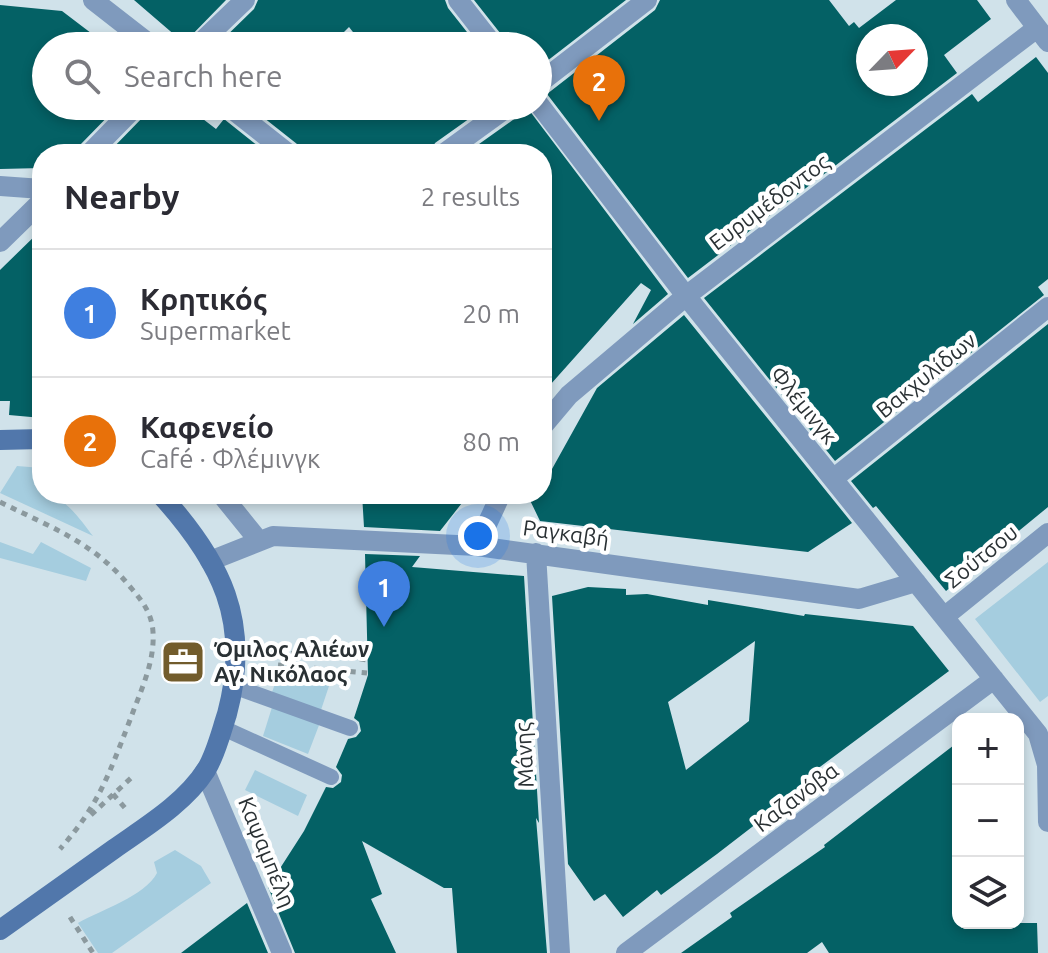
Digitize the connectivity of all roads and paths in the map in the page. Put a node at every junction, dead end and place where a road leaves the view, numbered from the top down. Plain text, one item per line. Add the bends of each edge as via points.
1 (93, 0) edge
2 (245, 0) edge
3 (458, 0) edge
4 (647, 0) edge
5 (1016, 0) edge
6 (134, 32) edge
7 (212, 32) edge
8 (483, 32) edge
9 (1042, 35) edge
10 (552, 73) edge
11 (122, 120) edge
12 (246, 120) edge
13 (490, 120) edge
14 (551, 120) edge
15 (99, 144) edge
16 (276, 144) edge
17 (457, 144) edge
18 (0, 186) edge
19 (32, 188) edge
20 (32, 211) edge
21 (0, 242) edge
22 (686, 296) junction
23 (1048, 307) edge
24 (552, 415) edge
25 (32, 439) edge
26 (0, 440) edge
27 (833, 479) junction
28 (0, 502) edge
29 (169, 504) edge
30 (229, 504) edge
31 (496, 504) edge
32 (1048, 533) edge
33 (259, 541) junction
34 (477, 546) junction
35 (536, 553) junction
36 (210, 561) junction
37 (916, 582) junction
38 (944, 617) junction
39 (279, 652) dead end
40 (367, 660) dead end
41 (278, 665) dead end
42 (367, 673) dead end
43 (994, 679) junction
44 (233, 686) junction
45 (223, 728) junction
46 (350, 728) dead end
47 (1043, 730) edge
48 (205, 771) junction
49 (331, 777) dead end
50 (131, 778) dead end
51 (113, 794) junction
52 (123, 806) dead end
53 (84, 820) junction
54 (1048, 822) edge
55 (55, 856) dead end
56 (70, 917) dead end
57 (0, 930) edge
58 (93, 953) edge
59 (282, 953) edge
60 (560, 953) edge
61 (626, 953) edge

1 - 6 street
2 - 7 street
3 - 8 street
4 - 10 street
5 - 9 street
9 - 22 street, Ευρυμέδοντος
11 - 15 street
12 - 16 street
13 - 17 street
14 - 22 street, Φλέμινγκ
18 - 19 street
20 - 21 street
22 - 24 street, Ευρυμέδοντος
22 - 27 street, Φλέμινγκ
23 - 27 street, Βακχυλίδων
25 - 26 main road
27 - 37 street, Φλέμινγκ
28 - 53 path via 108,562 147,608 153,630 152,661 109,776
29 - 36 main road
30 - 33 street
31 - 34 street
32 - 38 street, Σούτσου
33 - 34 street, Ραγκαβή via 273,536
33 - 36 street, Ραγκαβή
34 - 35 street, Ραγκαβή
35 - 37 street, Ραγκαβή via 859,599
35 - 60 street, Μάνης
36 - 44 main road via 226,588 233,619
37 - 38 street, Φλέμινγκ
38 - 43 street, Φλέμινγκ
39 - 40 path via 298,654 298,647 348,649 348,657
41 - 42 path
43 - 47 street, Φλέμινγκ
43 - 61 street, Καζανόβα
44 - 45 main road
44 - 46 lane
45 - 48 main road
45 - 49 lane
47 - 54 street
48 - 57 main road via 155,820
48 - 59 street, Καψαμπέλη
50 - 51 path
51 - 52 path
51 - 53 path
53 - 55 path
56 - 58 path

